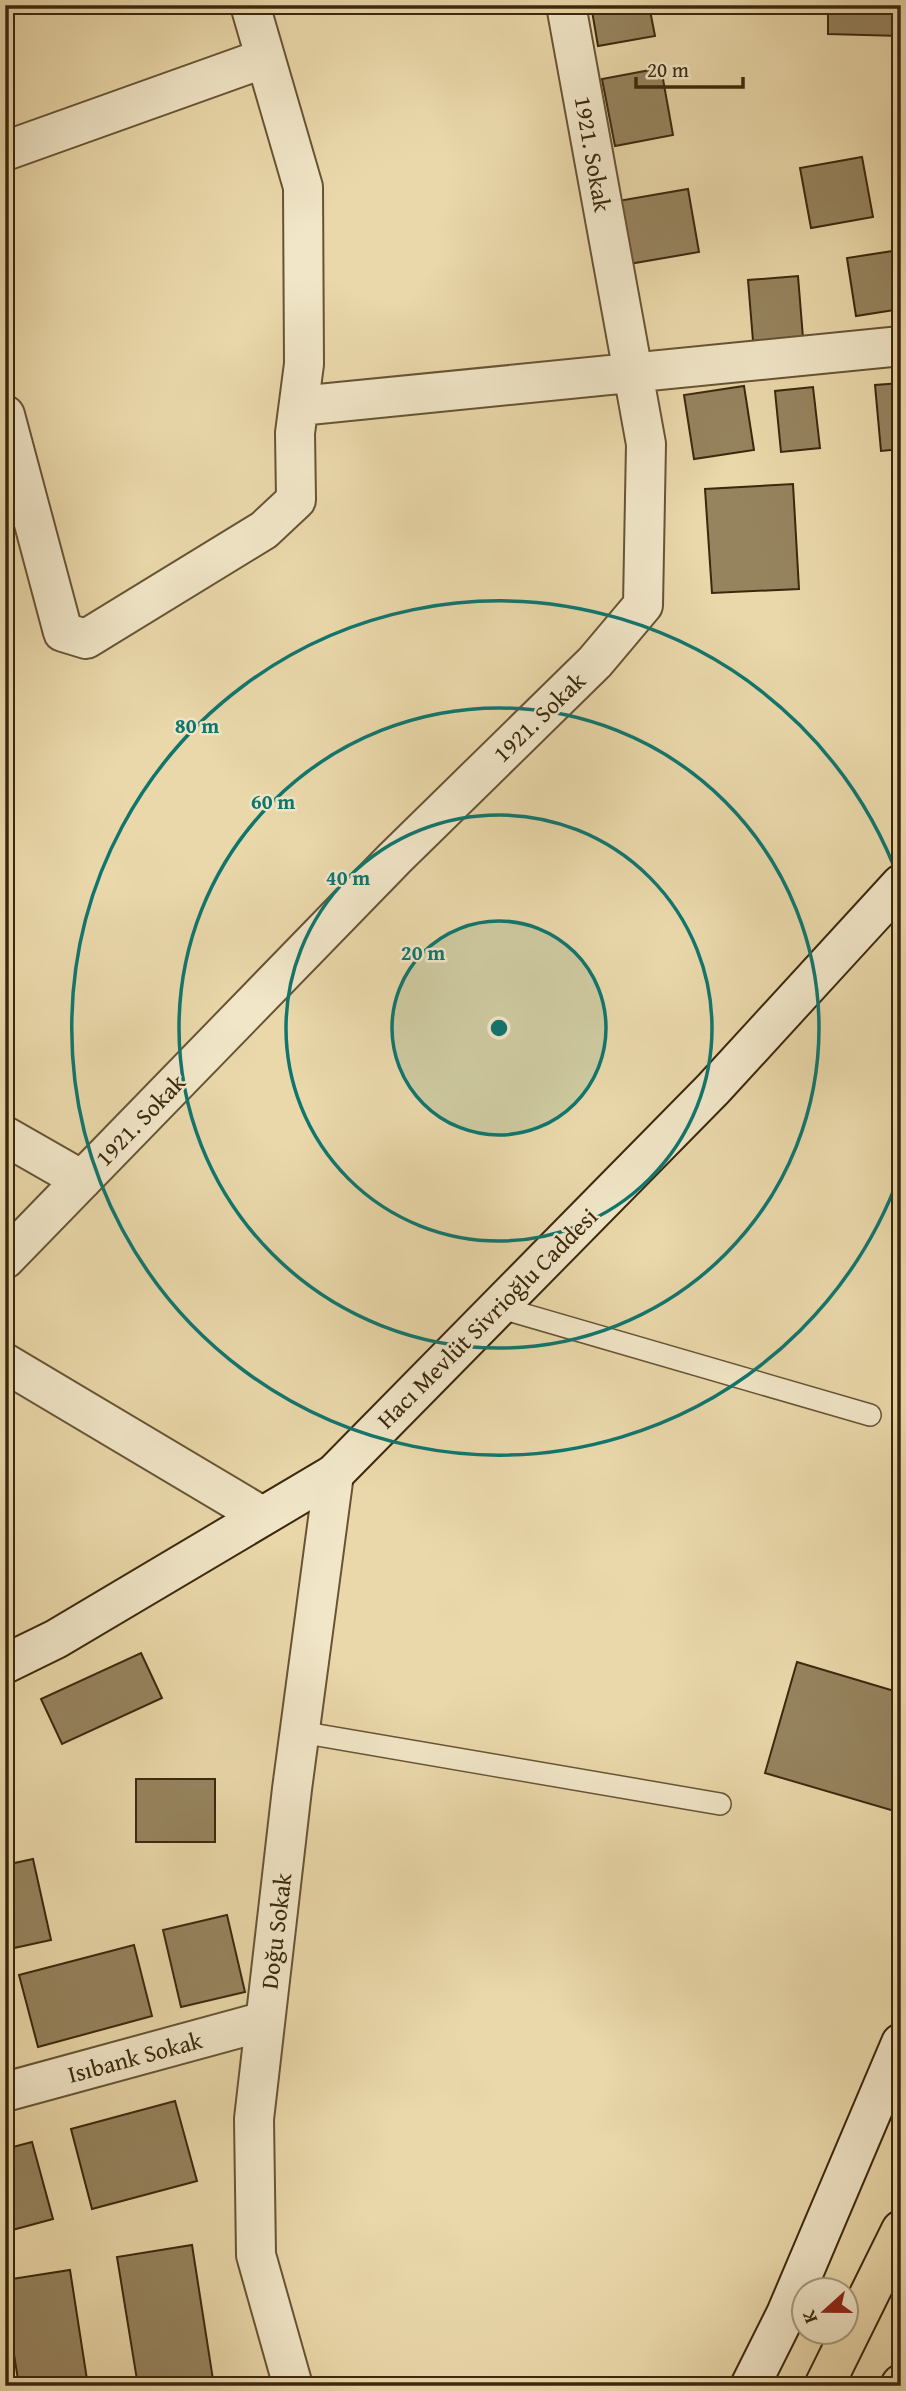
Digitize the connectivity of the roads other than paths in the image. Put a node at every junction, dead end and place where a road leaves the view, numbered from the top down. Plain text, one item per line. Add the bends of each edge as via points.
1 (250, 5) edge
2 (566, 5) edge
3 (265, 58) junction
4 (5, 151) edge
5 (901, 346) edge
6 (633, 373) junction
7 (299, 406) junction
8 (5, 415) edge
9 (901, 884) edge
10 (5, 1136) edge
11 (82, 1180) junction
12 (5, 1259) edge
13 (498, 1307) junction
14 (5, 1363) edge
15 (870, 1415) dead end
16 (334, 1474) junction
17 (262, 1516) junction
18 (5, 1664) edge
19 (300, 1732) junction
20 (720, 1804) dead end
21 (265, 2021) junction
22 (901, 2043) edge
23 (5, 2092) edge
24 (901, 2230) edge
25 (293, 2386) edge
26 (751, 2386) edge
27 (824, 2386) edge

1 - 3 street
2 - 6 street, 1921. Sokak
3 - 4 street
3 - 7 street via 303,187 304,364
5 - 6 street
6 - 7 street
6 - 11 street, 1921. Sokak via 646,444 643,605 595,662 395,858
7 - 8 street via 296,500 264,530 86,639 63,632
9 - 13 street, Hacı Mevlüt Sivrioğlu Caddesi via 713,1089
10 - 11 street
11 - 12 street, 1921. Sokak
13 - 15 lane
13 - 16 street, Hacı Mevlüt Sivrioğlu Caddesi
14 - 17 street
16 - 17 street, Hacı Mevlüt Sivrioğlu Caddesi
16 - 19 street, Doğu Sokak
17 - 18 street, Hacı Mevlüt Sivrioğlu Caddesi via 56,1639
19 - 20 lane
19 - 21 street, Doğu Sokak
21 - 23 street, Isıbank Sokak
21 - 25 street, Doğu Sokak via 254,2119 256,2255
22 - 26 street
24 - 27 highway

